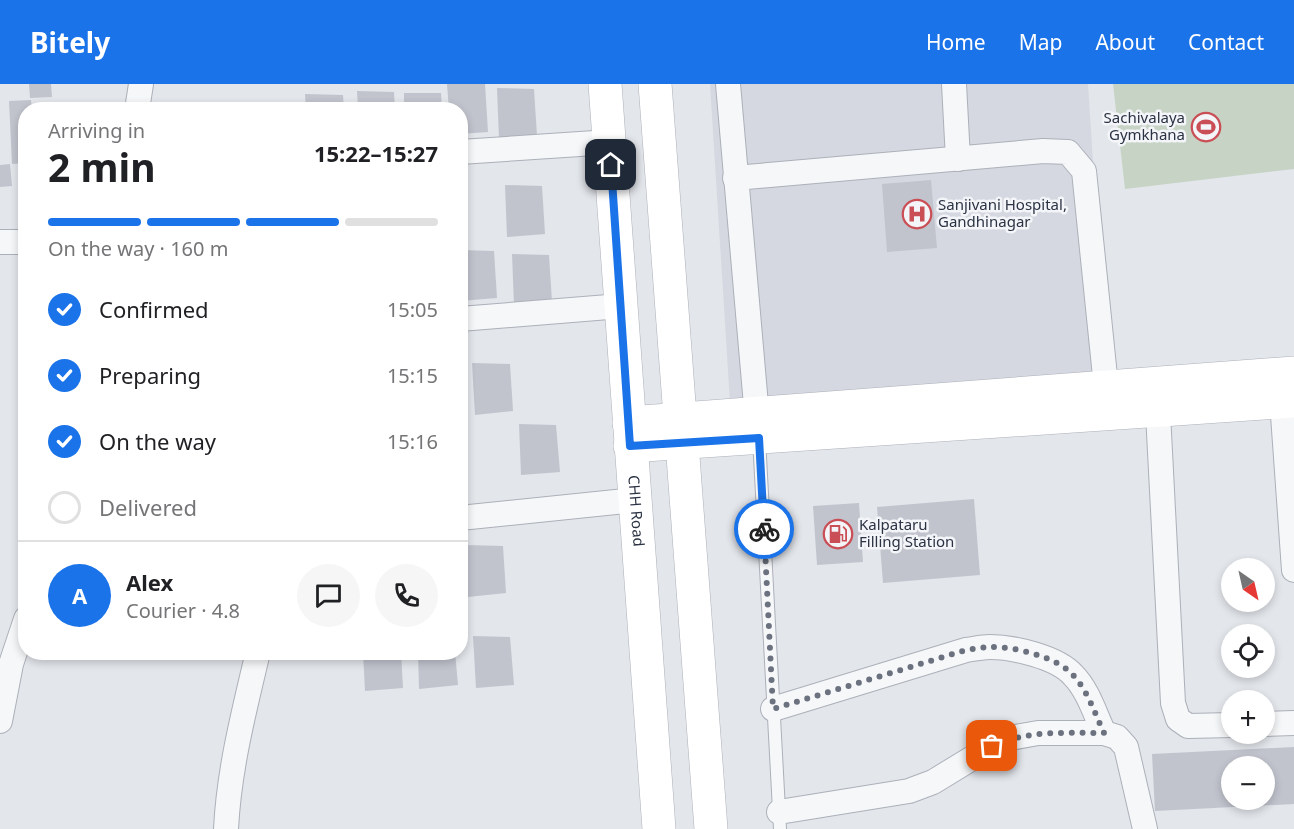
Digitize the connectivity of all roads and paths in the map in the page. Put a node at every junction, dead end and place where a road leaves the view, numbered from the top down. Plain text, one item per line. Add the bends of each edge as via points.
1 (141, 84) edge
2 (605, 84) edge
3 (655, 84) edge
4 (728, 84) edge
5 (954, 84) edge
6 (138, 102) edge
7 (610, 142) junction
8 (468, 151) edge
9 (958, 159) junction
10 (735, 178) junction
11 (0, 242) edge
12 (18, 242) edge
13 (621, 306) junction
14 (468, 318) edge
15 (1106, 386) junction
16 (1287, 387) edge
17 (1157, 396) junction
18 (860, 418) junction
19 (773, 424) junction
20 (681, 431) junction
21 (629, 435) junction
22 (635, 500) junction
23 (468, 517) edge
24 (1294, 570) edge
25 (18, 636) edge
26 (256, 660) edge
27 (6, 661) edge
28 (773, 709) junction
29 (0, 721) edge
30 (1294, 723) edge
31 (1275, 724) edge
32 (1221, 725) edge
33 (1104, 733) junction
34 (779, 820) edge
35 (226, 829) edge
36 (659, 829) edge
37 (711, 829) edge
38 (1145, 829) edge

1 - 6 street
2 - 7 street, CHH Road
3 - 20 street
4 - 10 street
5 - 9 street
7 - 8 street
7 - 13 street, CHH Road
9 - 10 street
9 - 15 street via 1068,152 1084,171
10 - 19 street
11 - 12 street
13 - 14 street
13 - 21 street, CHH Road
15 - 17 street
15 - 18 street
16 - 17 street
16 - 24 street
17 - 18 street
17 - 32 street via 1173,703 1178,719 1188,726
18 - 19 street
19 - 20 street
19 - 28 lane
20 - 21 street
20 - 37 street
21 - 22 street, CHH Road
22 - 23 street
22 - 36 street, CHH Road
25 - 27 street
26 - 35 street via 228,799
27 - 29 street
28 - 33 street via 966,650 1006,648 1055,662 1073,674
28 - 34 lane
30 - 31 street
33 - 34 street via 1038,733 1010,738 933,782 909,791
33 - 38 street via 1117,737 1126,747

